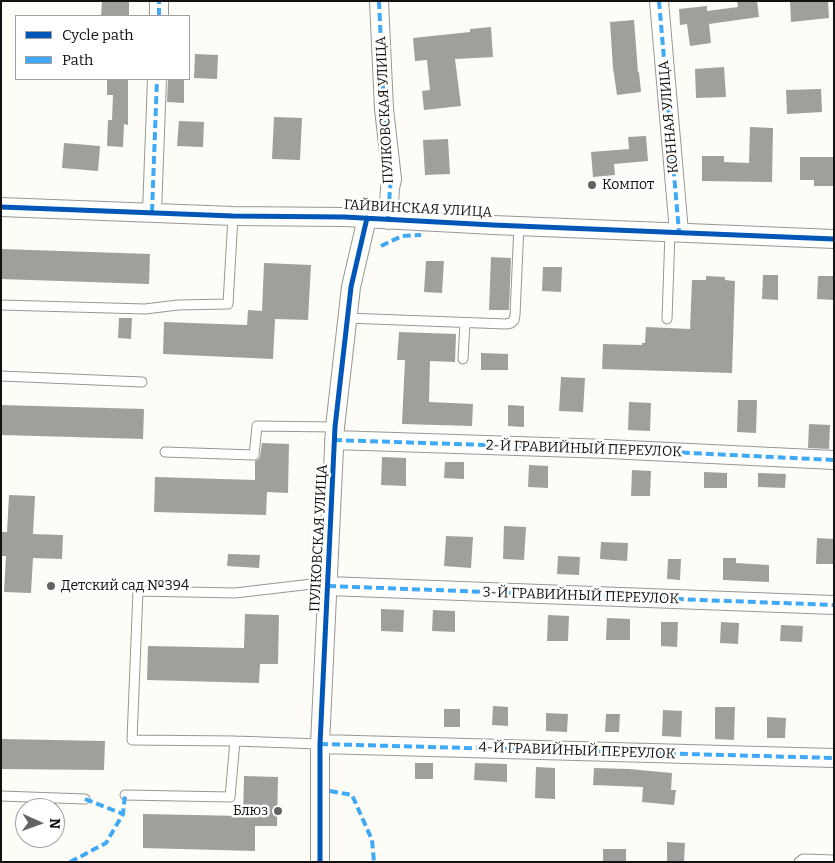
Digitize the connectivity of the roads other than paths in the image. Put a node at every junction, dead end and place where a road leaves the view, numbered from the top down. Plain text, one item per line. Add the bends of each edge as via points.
1 (159, 1) edge
2 (379, 1) edge
3 (659, 1) edge
4 (159, 15) edge
5 (157, 80) edge
6 (1, 207) edge
7 (152, 212) junction
8 (233, 216) junction
9 (367, 218) junction
10 (388, 220) junction
11 (519, 225) junction
12 (675, 232) junction
13 (834, 239) edge
14 (1, 305) edge
15 (346, 318) junction
16 (668, 319) dead end
17 (464, 322) junction
18 (463, 360) dead end
19 (1, 376) edge
20 (142, 382) dead end
21 (335, 434) junction
22 (165, 452) dead end
23 (834, 460) edge
24 (328, 586) junction
25 (834, 606) edge
26 (234, 741) junction
27 (320, 744) junction
28 (834, 758) edge
29 (125, 795) dead end
30 (1, 796) edge
31 (85, 799) dead end
32 (834, 860) edge
33 (320, 862) edge
34 (799, 862) edge

1 - 4 street
2 - 10 street, ПУЛКОВСКАЯ УЛИЦА via 384,109 392,179
3 - 12 street, КОННАЯ УЛИЦА
5 - 7 street
6 - 7 street, ГАЙВИНСКАЯ УЛИЦА
7 - 8 street, ГАЙВИНСКАЯ УЛИЦА
8 - 9 street, ГАЙВИНСКАЯ УЛИЦА
8 - 14 lane via 228,304 145,309
9 - 10 street, ГАЙВИНСКАЯ УЛИЦА
9 - 15 street, ПУЛКОВСКАЯ УЛИЦА
10 - 11 street, ГАЙВИНСКАЯ УЛИЦА
11 - 12 street, ГАЙВИНСКАЯ УЛИЦА
11 - 17 lane via 514,320 506,324
12 - 13 street, ГАЙВИНСКАЯ УЛИЦА
12 - 16 lane
15 - 17 lane
15 - 21 street, ПУЛКОВСКАЯ УЛИЦА
17 - 18 lane
19 - 20 lane
21 - 22 lane via 256,426 254,455
21 - 23 street, 2-Й ГРАВИЙНЫЙ ПЕРЕУЛОК
21 - 24 street, ПУЛКОВСКАЯ УЛИЦА
24 - 25 street, 3-Й ГРАВИЙНЫЙ ПЕРЕУЛОК
24 - 26 lane via 312,584 235,593 138,591 132,740
24 - 27 street, ПУЛКОВСКАЯ УЛИЦА
26 - 27 lane
26 - 29 lane via 230,797
27 - 28 street, 4-Й ГРАВИЙНЫЙ ПЕРЕУЛОК
27 - 33 street, ПУЛКОВСКАЯ УЛИЦА
30 - 31 lane
32 - 34 lane via 803,859

